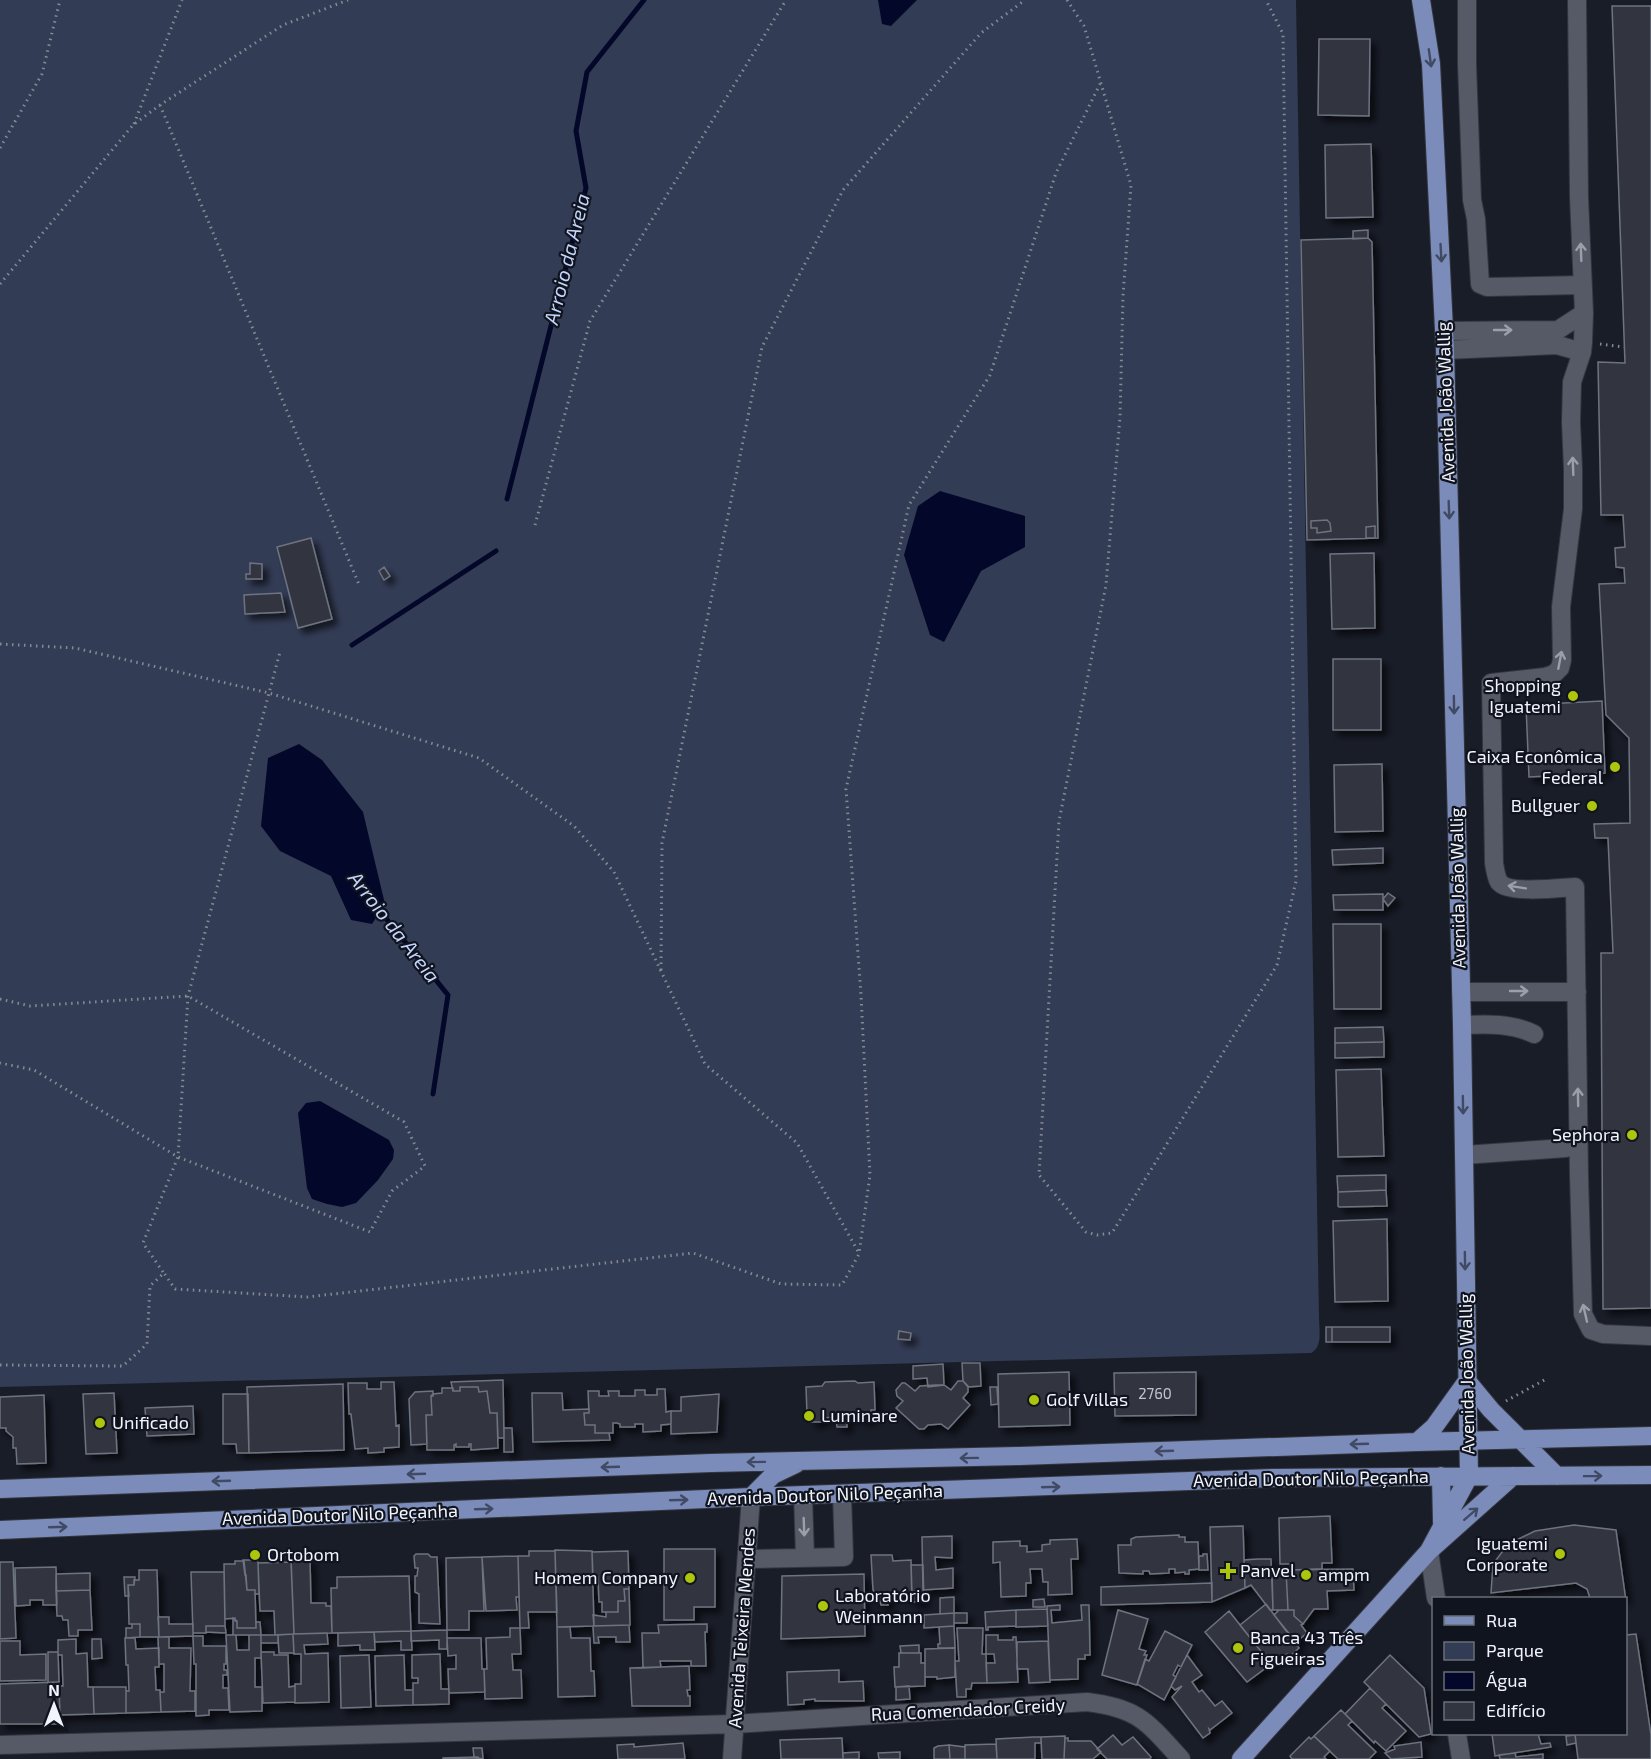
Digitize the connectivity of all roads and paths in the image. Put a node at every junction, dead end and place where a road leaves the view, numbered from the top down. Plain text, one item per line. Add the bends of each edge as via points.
1 (60, 0) edge
2 (182, 0) edge
3 (348, 0) edge
4 (786, 0) edge
5 (1025, 0) edge
6 (1066, 0) edge
7 (1266, 0) edge
8 (1421, 0) edge
9 (1467, 0) edge
10 (1577, 0) edge
11 (1100, 83) junction
12 (160, 105) junction
13 (133, 125) junction
14 (0, 148) edge
15 (0, 284) edge
16 (1582, 285) junction
17 (1584, 314) junction
18 (1444, 331) junction
19 (1445, 350) junction
20 (1582, 352) junction
21 (535, 525) dead end
22 (360, 587) dead end
23 (0, 644) edge
24 (280, 652) dead end
25 (269, 693) junction
26 (661, 971) junction
27 (1461, 992) junction
28 (1577, 992) junction
29 (189, 996) junction
30 (0, 999) edge
31 (1462, 1025) junction
32 (1534, 1034) dead end
33 (0, 1063) edge
34 (1566, 1148) dead end
35 (1464, 1155) junction
36 (178, 1156) junction
37 (859, 1254) junction
38 (164, 1273) junction
39 (1651, 1336) edge
40 (0, 1365) edge
41 (1548, 1378) dead end
42 (1467, 1381) junction
43 (1491, 1410) junction
44 (1651, 1436) edge
45 (1522, 1439) junction
46 (1469, 1440) junction
47 (1418, 1442) junction
48 (801, 1462) junction
49 (1651, 1475) edge
50 (1441, 1476) junction
51 (1469, 1476) junction
52 (1513, 1476) junction
53 (1557, 1476) junction
54 (0, 1489) edge
55 (842, 1494) junction
56 (803, 1495) junction
57 (751, 1497) junction
58 (1442, 1524) junction
59 (0, 1530) edge
60 (1429, 1551) junction
61 (805, 1558) junction
62 (747, 1559) junction
63 (1437, 1597) edge
64 (734, 1724) junction
65 (1457, 1735) edge
66 (0, 1745) edge
67 (732, 1759) edge
68 (1181, 1759) edge
69 (1241, 1759) edge
70 (1461, 1759) edge

1 - 14 path via 42,74
2 - 13 path
3 - 12 path via 283,25
4 - 21 path via 590,321
5 - 26 path via 981,33 843,190 762,347 662,843
6 - 11 path via 1084,27
7 - 11 path via 1283,34 1296,881 1277,965 1112,1233 1097,1235 1086,1232 1039,1175 1059,821 1106,585 1120,417 1131,185
8 -> 18 main road, Avenida João Wallig via 1431,64
9 - 16 street via 1472,200 1480,284
16 -> 10 street
11 - 37 path via 1056,173 990,375 909,505 846,789 870,1175
12 - 13 path
12 - 22 path
13 - 15 path
16 - 17 street
18 -> 17 street via 1558,330
17 - 20 street
18 - 19 main road, Avenida João Wallig
19 - 20 street via 1557,345
19 -> 27 main road, Avenida João Wallig
28 -> 20 street via 1575,887 1515,888 1503,885 1497,876 1489,687 1494,682 1545,677 1560,668 1561,607 1573,508 1572,382
23 - 25 path via 75,648
24 - 25 path
25 - 26 path via 478,759 574,826 615,872
25 - 29 path
26 - 37 path via 705,1064 797,1143
27 -> 28 street
27 - 31 main road, Avenida João Wallig
39 -> 28 street via 1603,1334 1591,1330 1583,1314
29 - 30 path via 30,1006
29 - 36 path
29 - 36 path via 404,1122 425,1166 392,1191 370,1232
31 - 32 street via 1520,1027
31 -> 35 main road, Avenida João Wallig
33 - 36 path via 34,1070
34 - 35 street
35 -> 42 main road, Avenida João Wallig
36 - 38 path via 143,1243
37 - 38 path via 842,1285 781,1284 693,1253 307,1297 176,1289
38 - 40 path via 150,1286 147,1344 123,1366
41 - 43 path
42 - 43 main road
42 - 46 main road, Avenida João Wallig
42 - 47 main road via 1434,1427
43 - 45 main road
44 - 45 main road, Avenida Doutor Nilo Peçanha
45 - 46 main road, Avenida Doutor Nilo Peçanha
45 - 53 main road
46 - 47 main road, Avenida Doutor Nilo Peçanha
46 - 51 main road, Avenida João Wallig
47 -> 48 main road, Avenida Doutor Nilo Peçanha
48 -> 54 main road, Avenida Doutor Nilo Peçanha
48 - 57 main road via 773,1475
53 -> 49 main road, Avenida Doutor Nilo Peçanha
50 - 51 main road, Avenida Doutor Nilo Peçanha
55 -> 50 main road, Avenida Doutor Nilo Peçanha via 1273,1478
50 - 58 main road
51 - 52 main road, Avenida Doutor Nilo Peçanha
51 - 58 main road, Avenida João Wallig
52 - 53 main road, Avenida Doutor Nilo Peçanha
60 -> 52 main road, Avenida João Wallig
55 - 56 main road, Avenida Doutor Nilo Peçanha
55 - 61 street via 844,1557
56 - 57 main road, Avenida Doutor Nilo Peçanha
56 -> 61 street
59 -> 57 main road, Avenida Doutor Nilo Peçanha
57 - 62 street, Avenida Teixeira Mendes
58 - 60 main road, Avenida João Wallig
60 - 63 street
60 - 69 main road, Avenida João Wallig
61 - 62 street
62 - 64 street, Avenida Teixeira Mendes
64 - 66 street, Rua Comendador Creidy
64 - 67 street, Avenida Teixeira Mendes
64 - 68 street, Rua Comendador Creidy via 1087,1702 1113,1705 1133,1713 1150,1725
65 - 70 street

